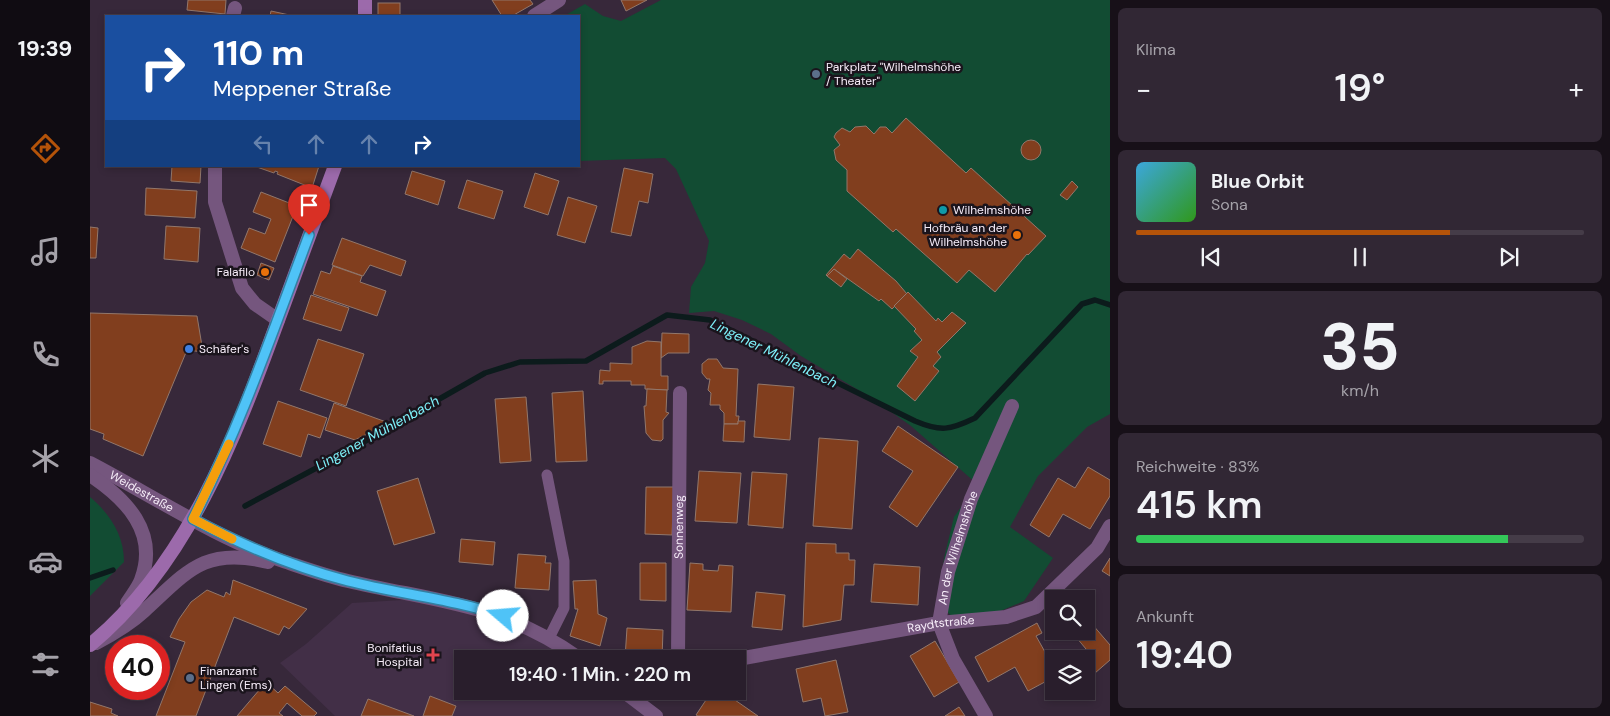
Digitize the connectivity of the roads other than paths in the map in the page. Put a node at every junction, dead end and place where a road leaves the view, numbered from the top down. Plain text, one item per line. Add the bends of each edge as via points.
1 (365, 0) edge
2 (559, 0) edge
3 (365, 15) edge
4 (536, 15) edge
5 (214, 167) edge
6 (335, 167) edge
7 (278, 320) junction
8 (680, 393) dead end
9 (1012, 406) dead end
10 (90, 463) edge
11 (90, 475) edge
12 (547, 475) dead end
13 (193, 519) junction
14 (1110, 526) edge
15 (323, 574) junction
16 (939, 623) junction
17 (109, 629) junction
18 (549, 638) junction
19 (90, 646) edge
20 (567, 650) edge
21 (678, 650) edge
22 (746, 658) edge
23 (639, 700) edge
24 (656, 716) edge
25 (986, 716) edge

1 - 3 main road
2 - 4 street
5 - 7 street via 215,202 242,288 255,304
6 - 7 main road
7 - 13 main road via 254,386
8 - 21 street, Sonnenweg
9 - 16 street, An der Wilhelmshöhe via 971,499 948,572
10 - 13 street, Weidestraße
11 - 17 street via 125,502 136,516 144,543 145,565 140,581
12 - 18 lane via 564,561 564,608
13 - 15 street, Weidestraße via 251,548
13 - 17 main road via 132,604
14 - 16 street, Raydtstraße via 1097,548 1036,606 1006,617
15 - 18 street via 487,611
15 - 19 street via 253,558 232,557 207,562 191,568 135,618
16 - 22 street, Raydtstraße
16 - 25 street, An der Wilhelmshöhe via 953,659
17 - 19 main road
18 - 20 street
23 - 24 street

